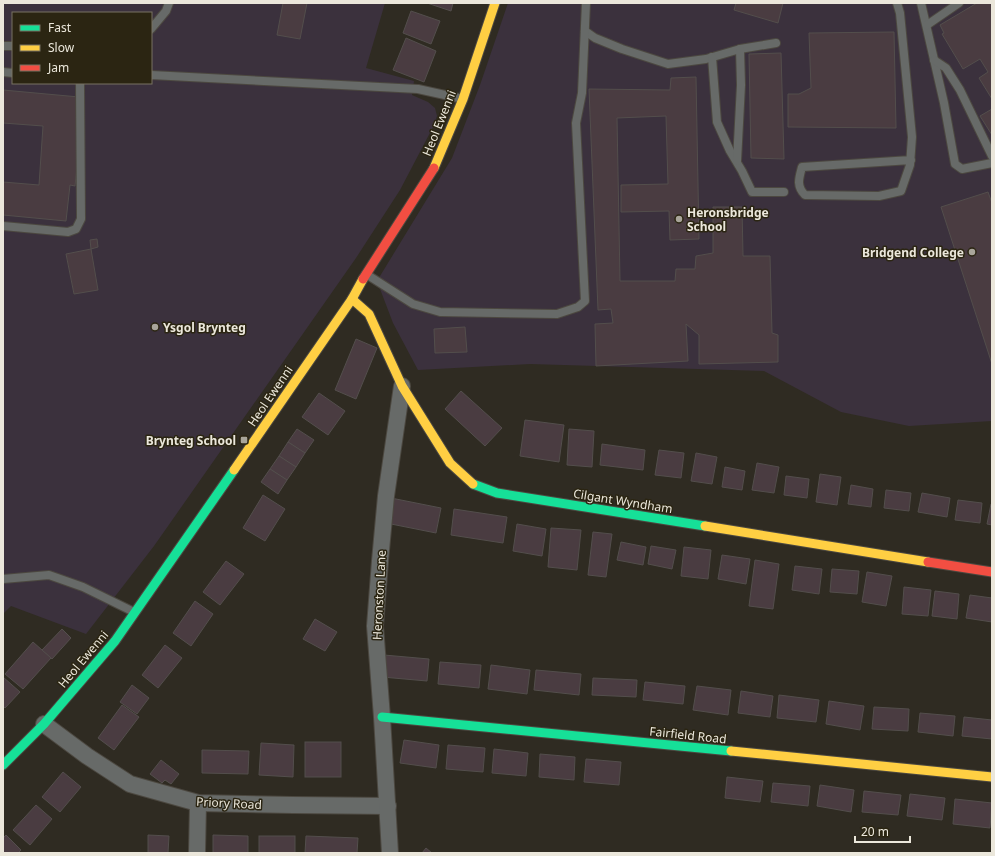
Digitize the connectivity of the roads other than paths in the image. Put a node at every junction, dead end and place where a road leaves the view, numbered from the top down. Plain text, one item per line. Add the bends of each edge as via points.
1 (169, 3) edge
2 (495, 3) edge
3 (586, 3) edge
4 (897, 3) edge
5 (921, 3) edge
6 (959, 3) edge
7 (927, 25) junction
8 (152, 28) edge
9 (585, 31) junction
10 (776, 43) dead end
11 (740, 49) junction
12 (712, 57) junction
13 (934, 60) junction
14 (152, 75) edge
15 (80, 84) edge
16 (463, 99) junction
17 (992, 156) edge
18 (911, 160) junction
19 (737, 161) junction
20 (992, 163) edge
21 (784, 192) dead end
22 (3, 226) edge
23 (366, 274) junction
24 (352, 299) junction
25 (402, 386) junction
26 (992, 572) edge
27 (3, 579) edge
28 (135, 612) junction
29 (382, 716) junction
30 (44, 724) junction
31 (3, 764) edge
32 (992, 777) edge
33 (198, 803) junction
34 (388, 806) junction
35 (197, 853) edge
36 (390, 853) edge

1 - 8 lane via 166,11
2 - 16 street, Heol Ewenni
3 - 9 lane
4 - 18 lane via 912,137
5 - 7 lane
6 - 7 lane
7 - 13 lane
9 - 12 lane via 622,49 668,64
9 - 23 lane via 582,93 576,123 585,301 578,307 557,314 440,312 413,304
10 - 11 lane
11 - 12 lane
11 - 19 lane
12 - 19 lane via 717,122
13 - 17 lane via 946,68 960,90
13 - 20 lane via 954,164 962,169
14 - 16 lane via 418,89
15 - 22 lane via 81,219 76,229 68,232
16 - 23 street, Heol Ewenni via 433,169
18 - 18 lane via 901,191 879,196 805,195 800,190 799,178 802,167
19 - 21 lane via 752,192
23 - 24 street, Heol Ewenni
24 - 25 street, Cilgant Wyndham via 369,314
24 - 28 street, Heol Ewenni
25 - 26 street, Cilgant Wyndham via 450,463 471,483 496,493
25 - 29 street, Heronston Lane via 386,496 375,626
27 - 28 lane via 49,575 83,587
28 - 30 street, Heol Ewenni via 115,641
29 - 32 street, Fairfield Road
29 - 34 street, Heronston Lane
30 - 31 street, Heol Ewenni
30 - 33 street, Priory Road via 130,784
33 - 34 street, Priory Road
33 - 35 street
34 - 36 street, Heronston Lane

